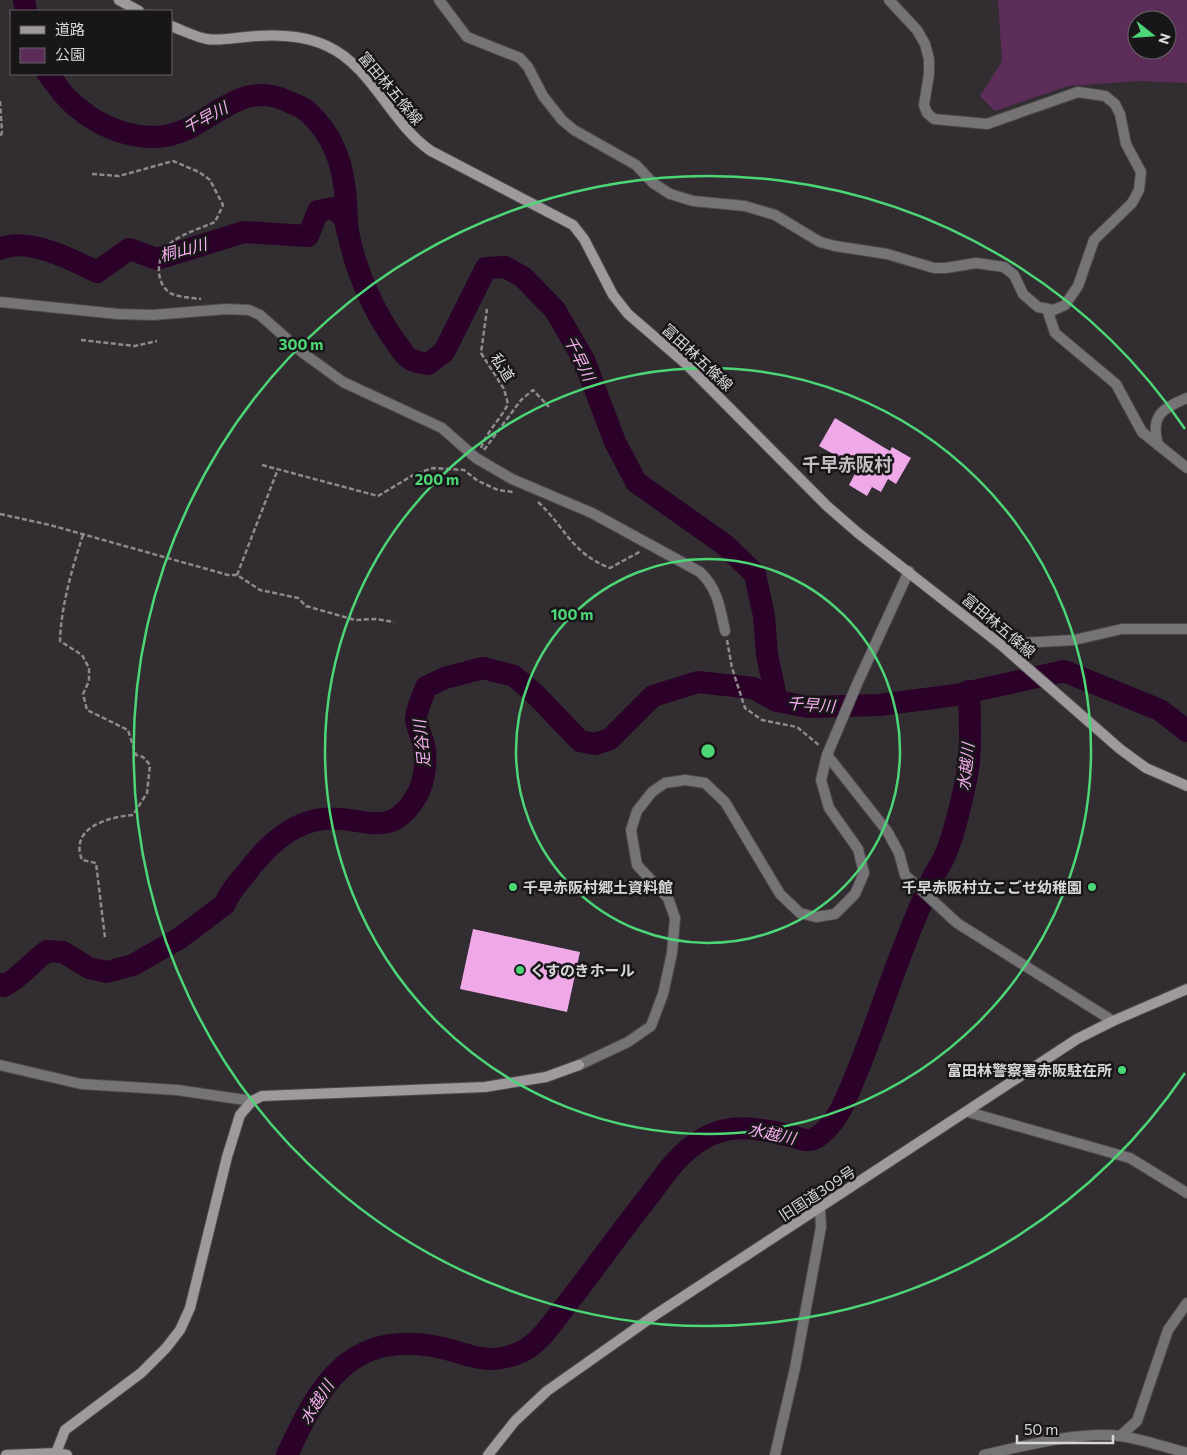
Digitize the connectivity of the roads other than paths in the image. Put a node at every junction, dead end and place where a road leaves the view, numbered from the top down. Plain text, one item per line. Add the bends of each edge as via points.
1 (120, 0) edge
2 (439, 0) edge
3 (889, 0) edge
4 (137, 10) edge
5 (172, 26) edge
6 (0, 302) edge
7 (1047, 308) junction
8 (1187, 398) edge
9 (1159, 446) junction
10 (1187, 468) edge
11 (909, 571) junction
12 (1187, 629) edge
13 (725, 631) road end
14 (1000, 644) junction
15 (828, 755) junction
16 (1187, 786) edge
17 (1187, 989) edge
18 (1113, 1021) junction
19 (0, 1065) edge
20 (252, 1101) junction
21 (968, 1112) junction
22 (1187, 1193) edge
23 (820, 1209) junction
24 (1187, 1303) edge
25 (1120, 1436) junction
26 (56, 1453) junction
27 (1187, 1453) edge
28 (6, 1455) edge
29 (67, 1455) edge
30 (488, 1455) edge
31 (775, 1455) edge
32 (984, 1455) edge

1 - 4 street
2 - 7 street via 467,37 520,58 562,120 636,165 653,183 670,194 692,201 745,206 775,215 820,242 887,254 934,268 976,263 1004,267 1014,275 1023,294 1038,307
3 - 7 street via 918,30 926,44 929,74 924,104 934,119 987,124 1078,92 1105,96 1115,104 1126,144 1141,172 1140,190 1132,204 1094,240 1078,286 1065,305 1054,310
5 - 11 street, 富田林五條線 via 207,39 285,36 308,38 329,46 364,76 415,140 573,225 628,314 686,364 827,506
6 - 13 street via 118,314 249,310 260,315 303,353 343,382 442,428 478,460 512,479 592,513 700,572 717,593
7 - 9 street via 1056,333 1116,384 1142,432
8 - 9 street via 1165,407 1156,419 1155,434
9 - 10 street
11 - 14 street, 富田林五條線
11 - 15 street
12 - 14 street via 1122,629 1074,640
14 - 16 street, 富田林五條線 via 1146,768
15 - 18 street via 887,831 899,853 905,875 957,923
15 - 20 street via 821,780 829,808 858,849 864,873 855,894 835,914 816,917 800,913 780,894 725,802 705,783 685,780 665,783 652,792 637,811 631,830 638,865 668,898 675,918 663,994 651,1026 628,1042 546,1077 485,1087 262,1096
17 - 18 street, 旧国道309号
18 - 21 street, 旧国道309号 via 1077,1039
19 - 20 street via 81,1084 177,1090
20 - 26 street via 240,1115 190,1308 180,1330 141,1373 65,1430
21 - 22 street via 1130,1158
21 - 23 street, 旧国道309号
23 - 30 street, 旧国道309号 via 652,1317 547,1391 515,1421
23 - 31 street via 821,1227 797,1359
24 - 25 street via 1168,1330 1138,1421
25 - 27 street
25 - 32 street via 1038,1442
26 - 28 street
26 - 29 street

